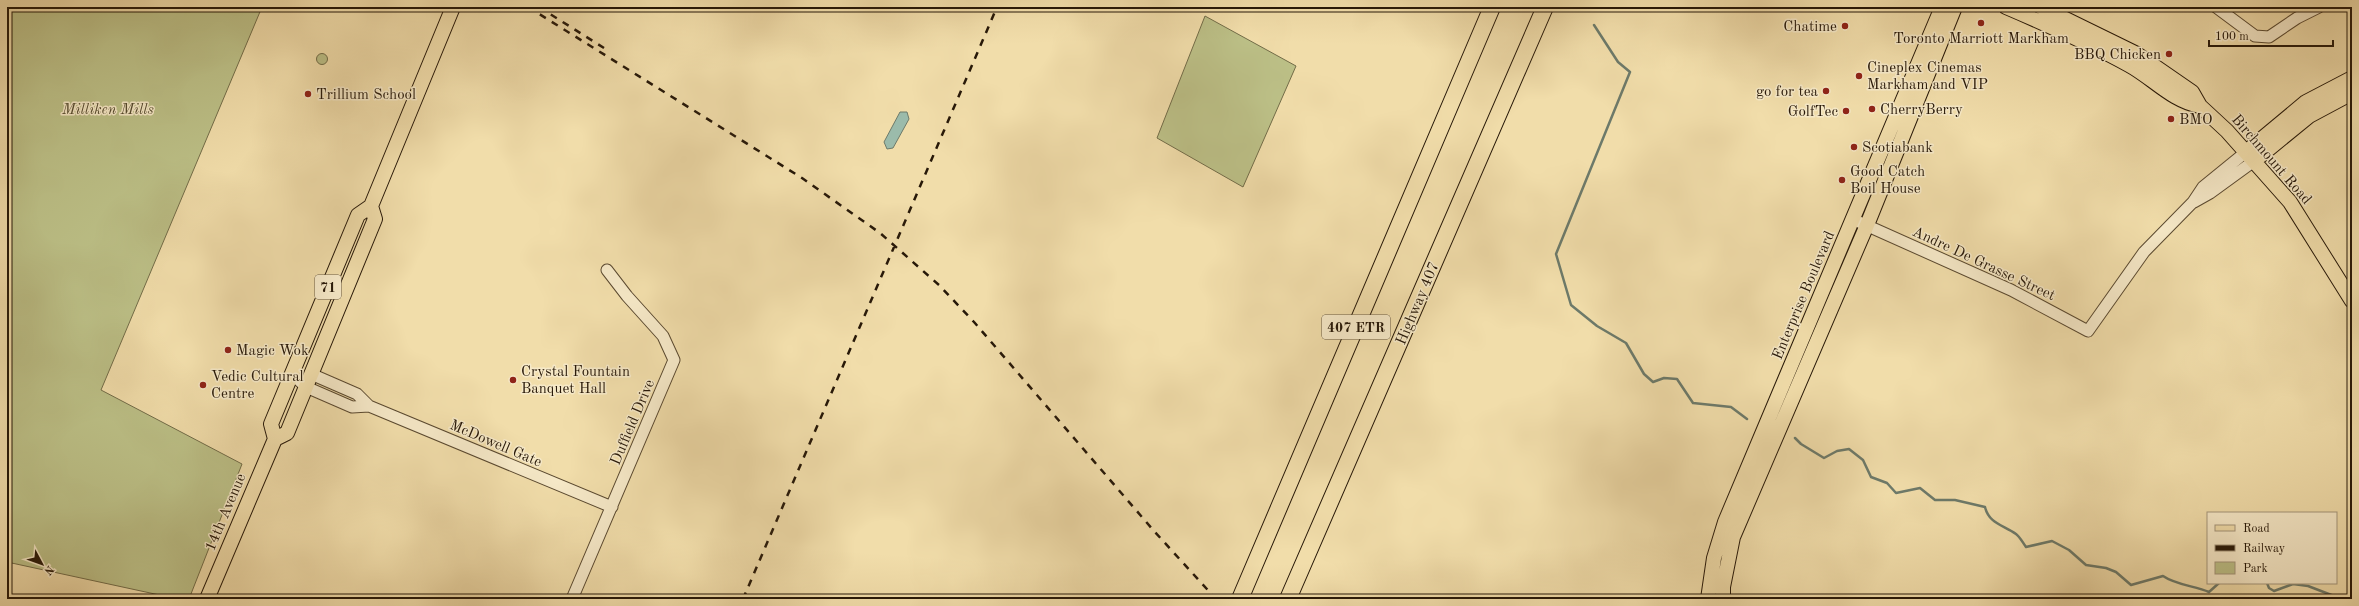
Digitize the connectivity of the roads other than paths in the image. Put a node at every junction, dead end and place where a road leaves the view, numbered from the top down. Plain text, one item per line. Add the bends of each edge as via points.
1 (453, 7) edge
2 (1492, 7) edge
3 (1545, 7) edge
4 (1942, 7) edge
5 (1955, 7) edge
6 (2006, 7) edge
7 (2041, 7) edge
8 (2216, 7) edge
9 (2319, 7) edge
10 (2352, 78) edge
11 (2352, 93) edge
12 (2200, 106) junction
13 (2250, 156) junction
14 (371, 206) junction
15 (1853, 220) junction
16 (1867, 225) junction
17 (607, 270) dead end
18 (2352, 301) edge
19 (292, 374) junction
20 (311, 374) junction
21 (306, 388) junction
22 (369, 406) junction
23 (275, 439) junction
24 (612, 508) junction
25 (1289, 596) edge
26 (207, 599) edge
27 (572, 599) edge
28 (1240, 599) edge
29 (1708, 599) edge
30 (1723, 599) edge

1 - 14 main road, 14th Avenue / 71
2 - 28 highway, 407 ETR
3 - 25 highway, Highway 407 / 407 ETR
4 - 15 main road, Enterprise Boulevard
5 - 16 main road, Enterprise Boulevard
6 - 12 main road, Birchmount Road via 2080,39 2131,66 2186,103
7 - 12 main road, Birchmount Road via 2137,54 2192,92
8 - 9 street via 2255,36 2269,37 2296,18
10 - 13 main road via 2306,102
11 - 13 main road via 2309,116
12 - 13 main road, Birchmount Road
13 - 16 street, Andre De Grasse Street via 2210,193 2194,202 2144,252 2088,331 2011,290
13 - 18 main road, Birchmount Road via 2290,202
14 - 19 main road, 14th Avenue / 71 via 358,215
14 - 20 main road, 14th Avenue / 71 via 375,219
15 - 16 street, Andre De Grasse Street
15 - 29 main road, Enterprise Boulevard via 1725,522 1714,558
16 - 30 main road, Enterprise Boulevard via 1733,537
17 - 24 street, Duffield Drive via 663,336 674,360
19 - 21 street, McDowell Gate
19 - 23 main road, 14th Avenue / 71 via 271,424
20 - 21 main road, 14th Avenue / 71
20 - 22 street, McDowell Gate via 357,394
21 - 22 street, McDowell Gate via 352,408
21 - 23 main road, 14th Avenue / 71 via 287,433
22 - 24 street, McDowell Gate
23 - 26 main road, 14th Avenue / 71
24 - 27 street, Duffield Drive

